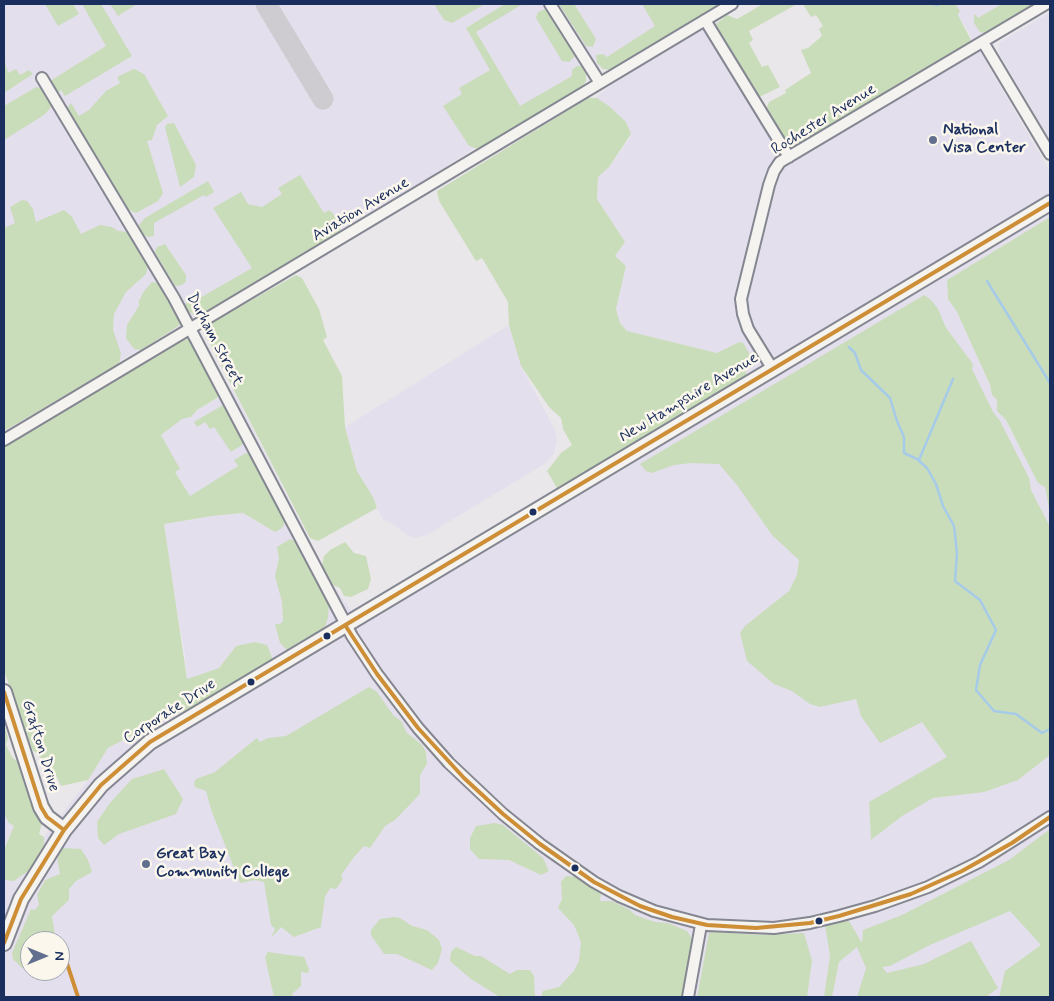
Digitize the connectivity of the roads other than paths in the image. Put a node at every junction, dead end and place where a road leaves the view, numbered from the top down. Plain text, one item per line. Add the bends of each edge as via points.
1 (550, 4) edge
2 (732, 4) edge
3 (1046, 4) edge
4 (705, 20) junction
5 (983, 42) junction
6 (42, 78) dead end
7 (600, 83) junction
8 (1050, 154) edge
9 (789, 157) junction
10 (1050, 203) edge
11 (191, 328) junction
12 (772, 368) junction
13 (4, 440) edge
14 (345, 624) junction
15 (4, 692) edge
16 (1050, 817) edge
17 (64, 830) junction
18 (701, 924) junction
19 (4, 943) edge
20 (688, 997) edge

1 - 7 street
2 - 4 street, Aviation Avenue
3 - 5 street, Rochester Avenue
4 - 7 street, Aviation Avenue
4 - 9 street
5 - 8 street
5 - 9 street, Rochester Avenue
6 - 11 street, Durham Street
7 - 11 street, Aviation Avenue
9 - 12 street, Rochester Avenue via 780,162 771,179 741,299 748,329
10 - 12 street, New Hampshire Avenue
11 - 13 street, Aviation Avenue
11 - 14 street, Durham Street
12 - 14 street, New Hampshire Avenue
14 - 17 street, Corporate Drive via 150,742 101,785
14 - 18 street, Durham Street via 377,674 418,728 503,814 564,861 619,896 654,911
15 - 17 street, Grafton Drive via 41,807
16 - 18 street, Durham Street via 971,867 875,906 810,923 774,928
17 - 19 street, Corporate Drive via 21,899
18 - 20 street

